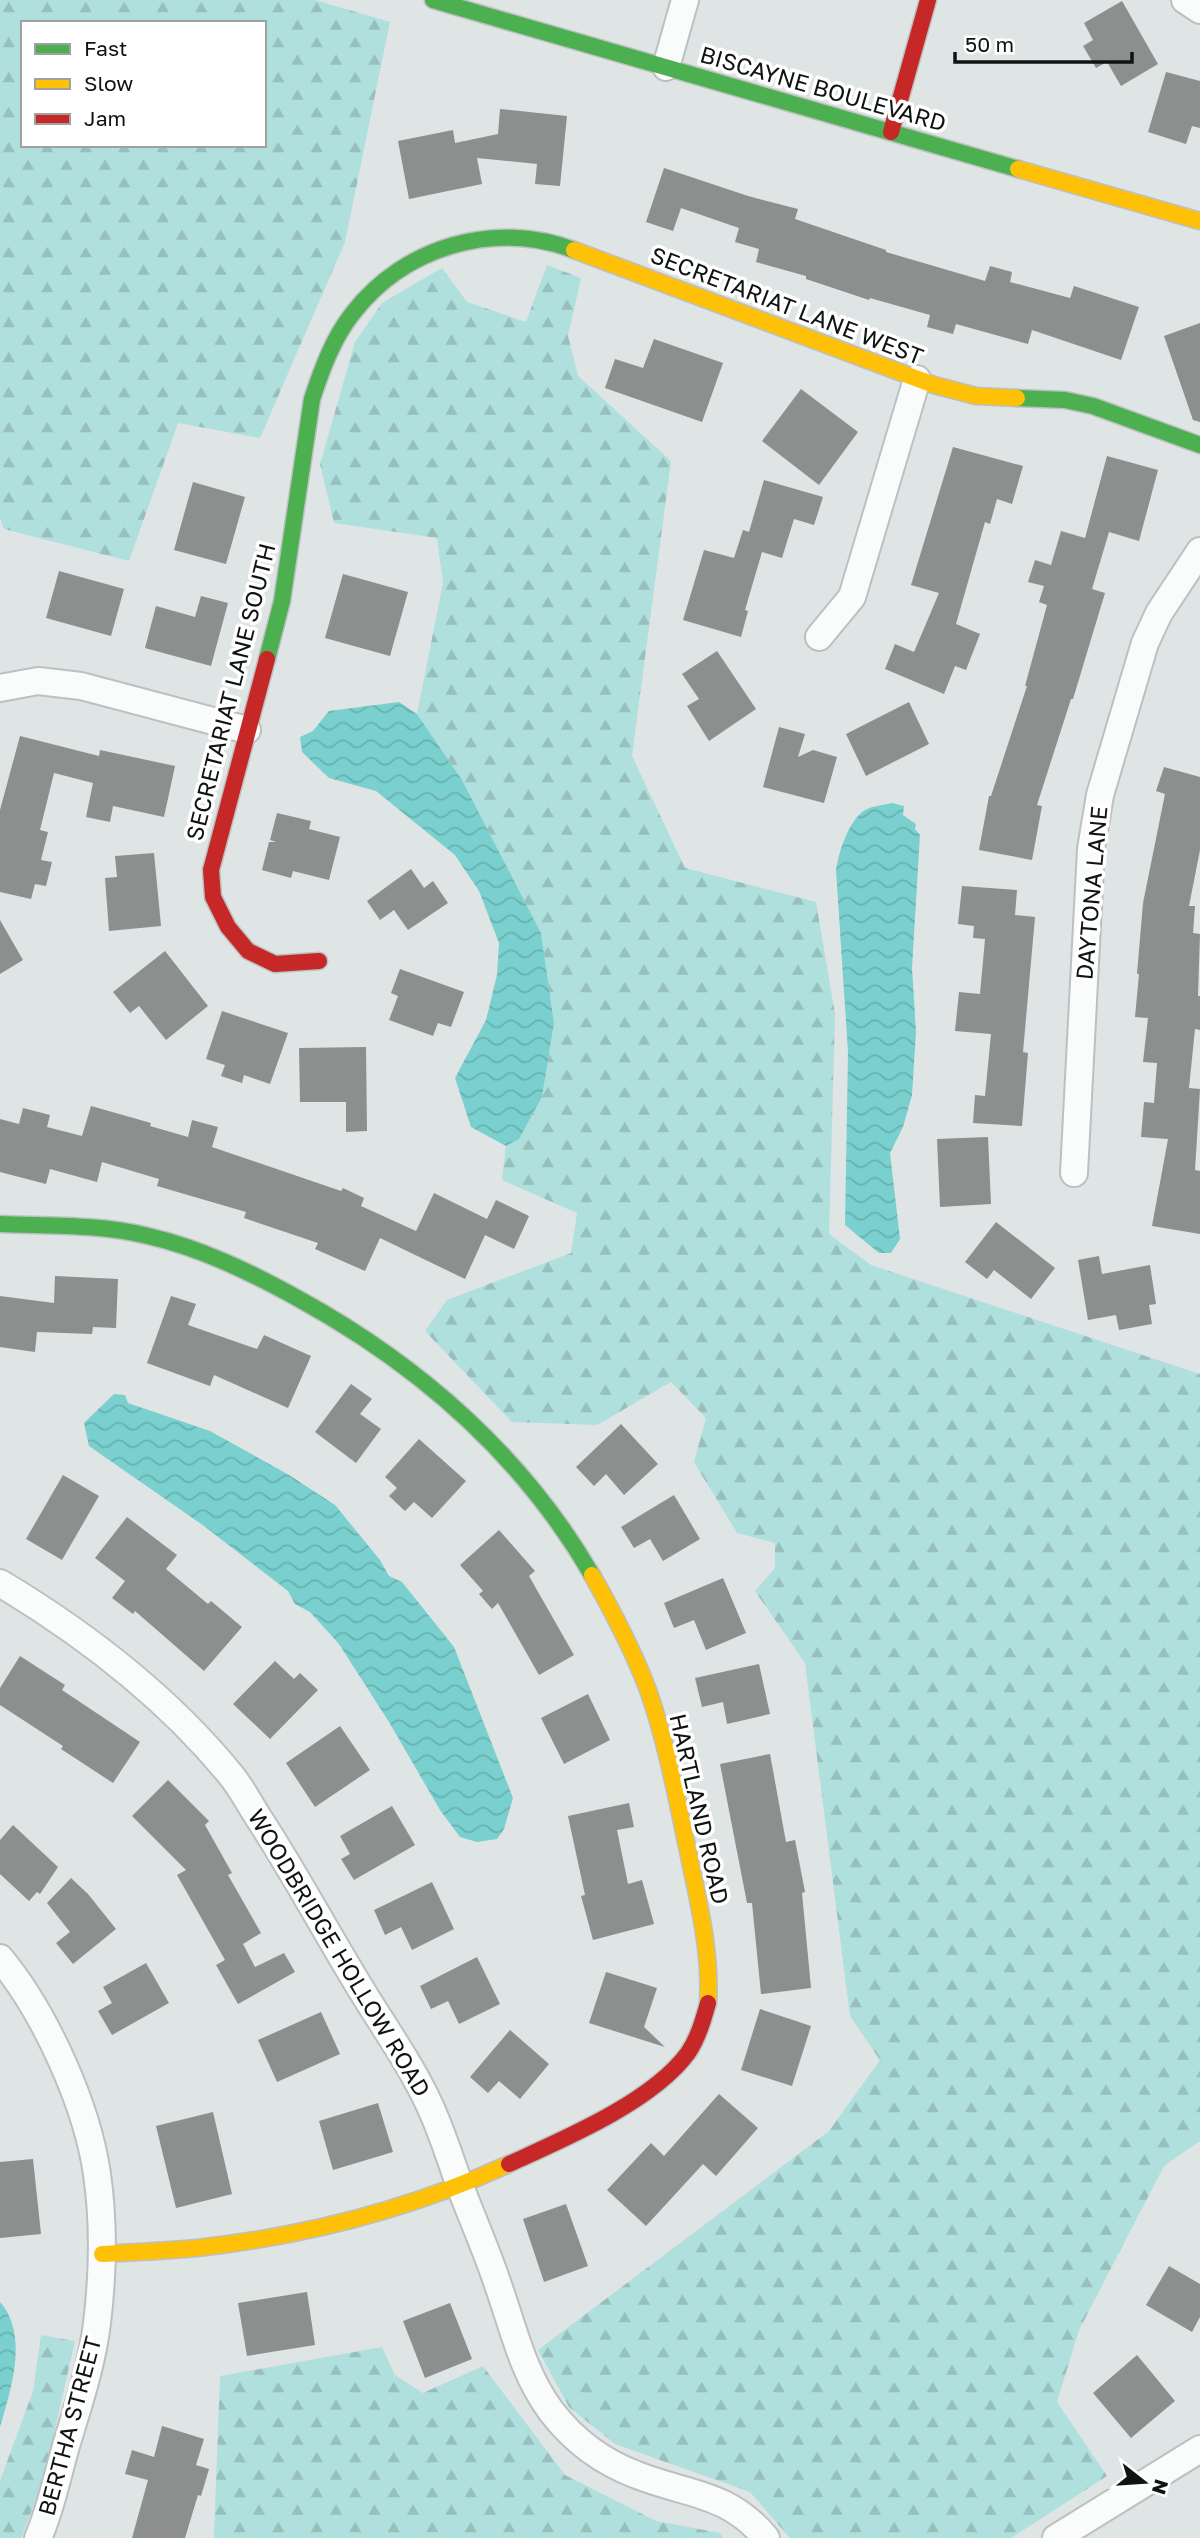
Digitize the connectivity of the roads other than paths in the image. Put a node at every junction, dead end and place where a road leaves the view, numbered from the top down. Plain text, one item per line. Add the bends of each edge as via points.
1 (433, 0) edge
2 (685, 0) edge
3 (928, 0) edge
4 (1185, 0) edge
5 (1200, 10) edge
6 (666, 67) junction
7 (891, 132) junction
8 (1200, 221) edge
9 (369, 292) joint
10 (917, 379) junction
11 (1200, 445) edge
12 (1200, 551) edge
13 (819, 637) dead end
14 (0, 688) edge
15 (247, 730) junction
16 (319, 961) dead end
17 (1074, 1173) dead end
18 (0, 1224) edge
19 (0, 1583) edge
20 (0, 1958) edge
21 (460, 2185) junction
22 (102, 2254) junction
23 (1200, 2449) edge
24 (38, 2538) edge
25 (766, 2538) edge
26 (1056, 2538) edge

1 - 6 street, BISCAYNE BOULEVARD
2 - 6 street
3 - 7 street
4 - 5 street
6 - 7 street, BISCAYNE BOULEVARD
7 - 8 street, BISCAYNE BOULEVARD
9 - 10 street, SECRETARIAT LANE WEST via 405,265 444,247 484,238 519,237 558,244
9 - 15 street, SECRETARIAT LANE SOUTH via 335,337 314,389 282,601
10 - 11 street, SECRETARIAT LANE WEST via 986,397 1077,402
10 - 13 street via 852,597
12 - 17 street, DAYTONA LANE via 1145,643 1094,822
14 - 15 street via 38,681 81,686
15 - 16 street, SECRETARIAT LANE SOUTH via 211,870 214,897 228,927 248,951 275,964
18 - 21 street, HARTLAND ROAD via 134,1232 245,1270 320,1308 409,1367 472,1422 532,1487 572,1540 607,1600 642,1674 668,1756 711,1970 707,2010 692,2047 669,2076 649,2091 539,2152
19 - 21 street, WOODBRIDGE HOLLOW ROAD via 97,1647 183,1722 232,1776 407,2060 436,2119
20 - 22 street, BERTHA STREET via 49,2033 80,2107 97,2173
21 - 22 street, HARTLAND ROAD via 387,2211 317,2228 198,2248
21 - 25 street, WOODBRIDGE HOLLOW ROAD via 524,2367 559,2420 603,2460 736,2509
22 - 24 street, BERTHA STREET via 97,2324 85,2381
23 - 26 street

